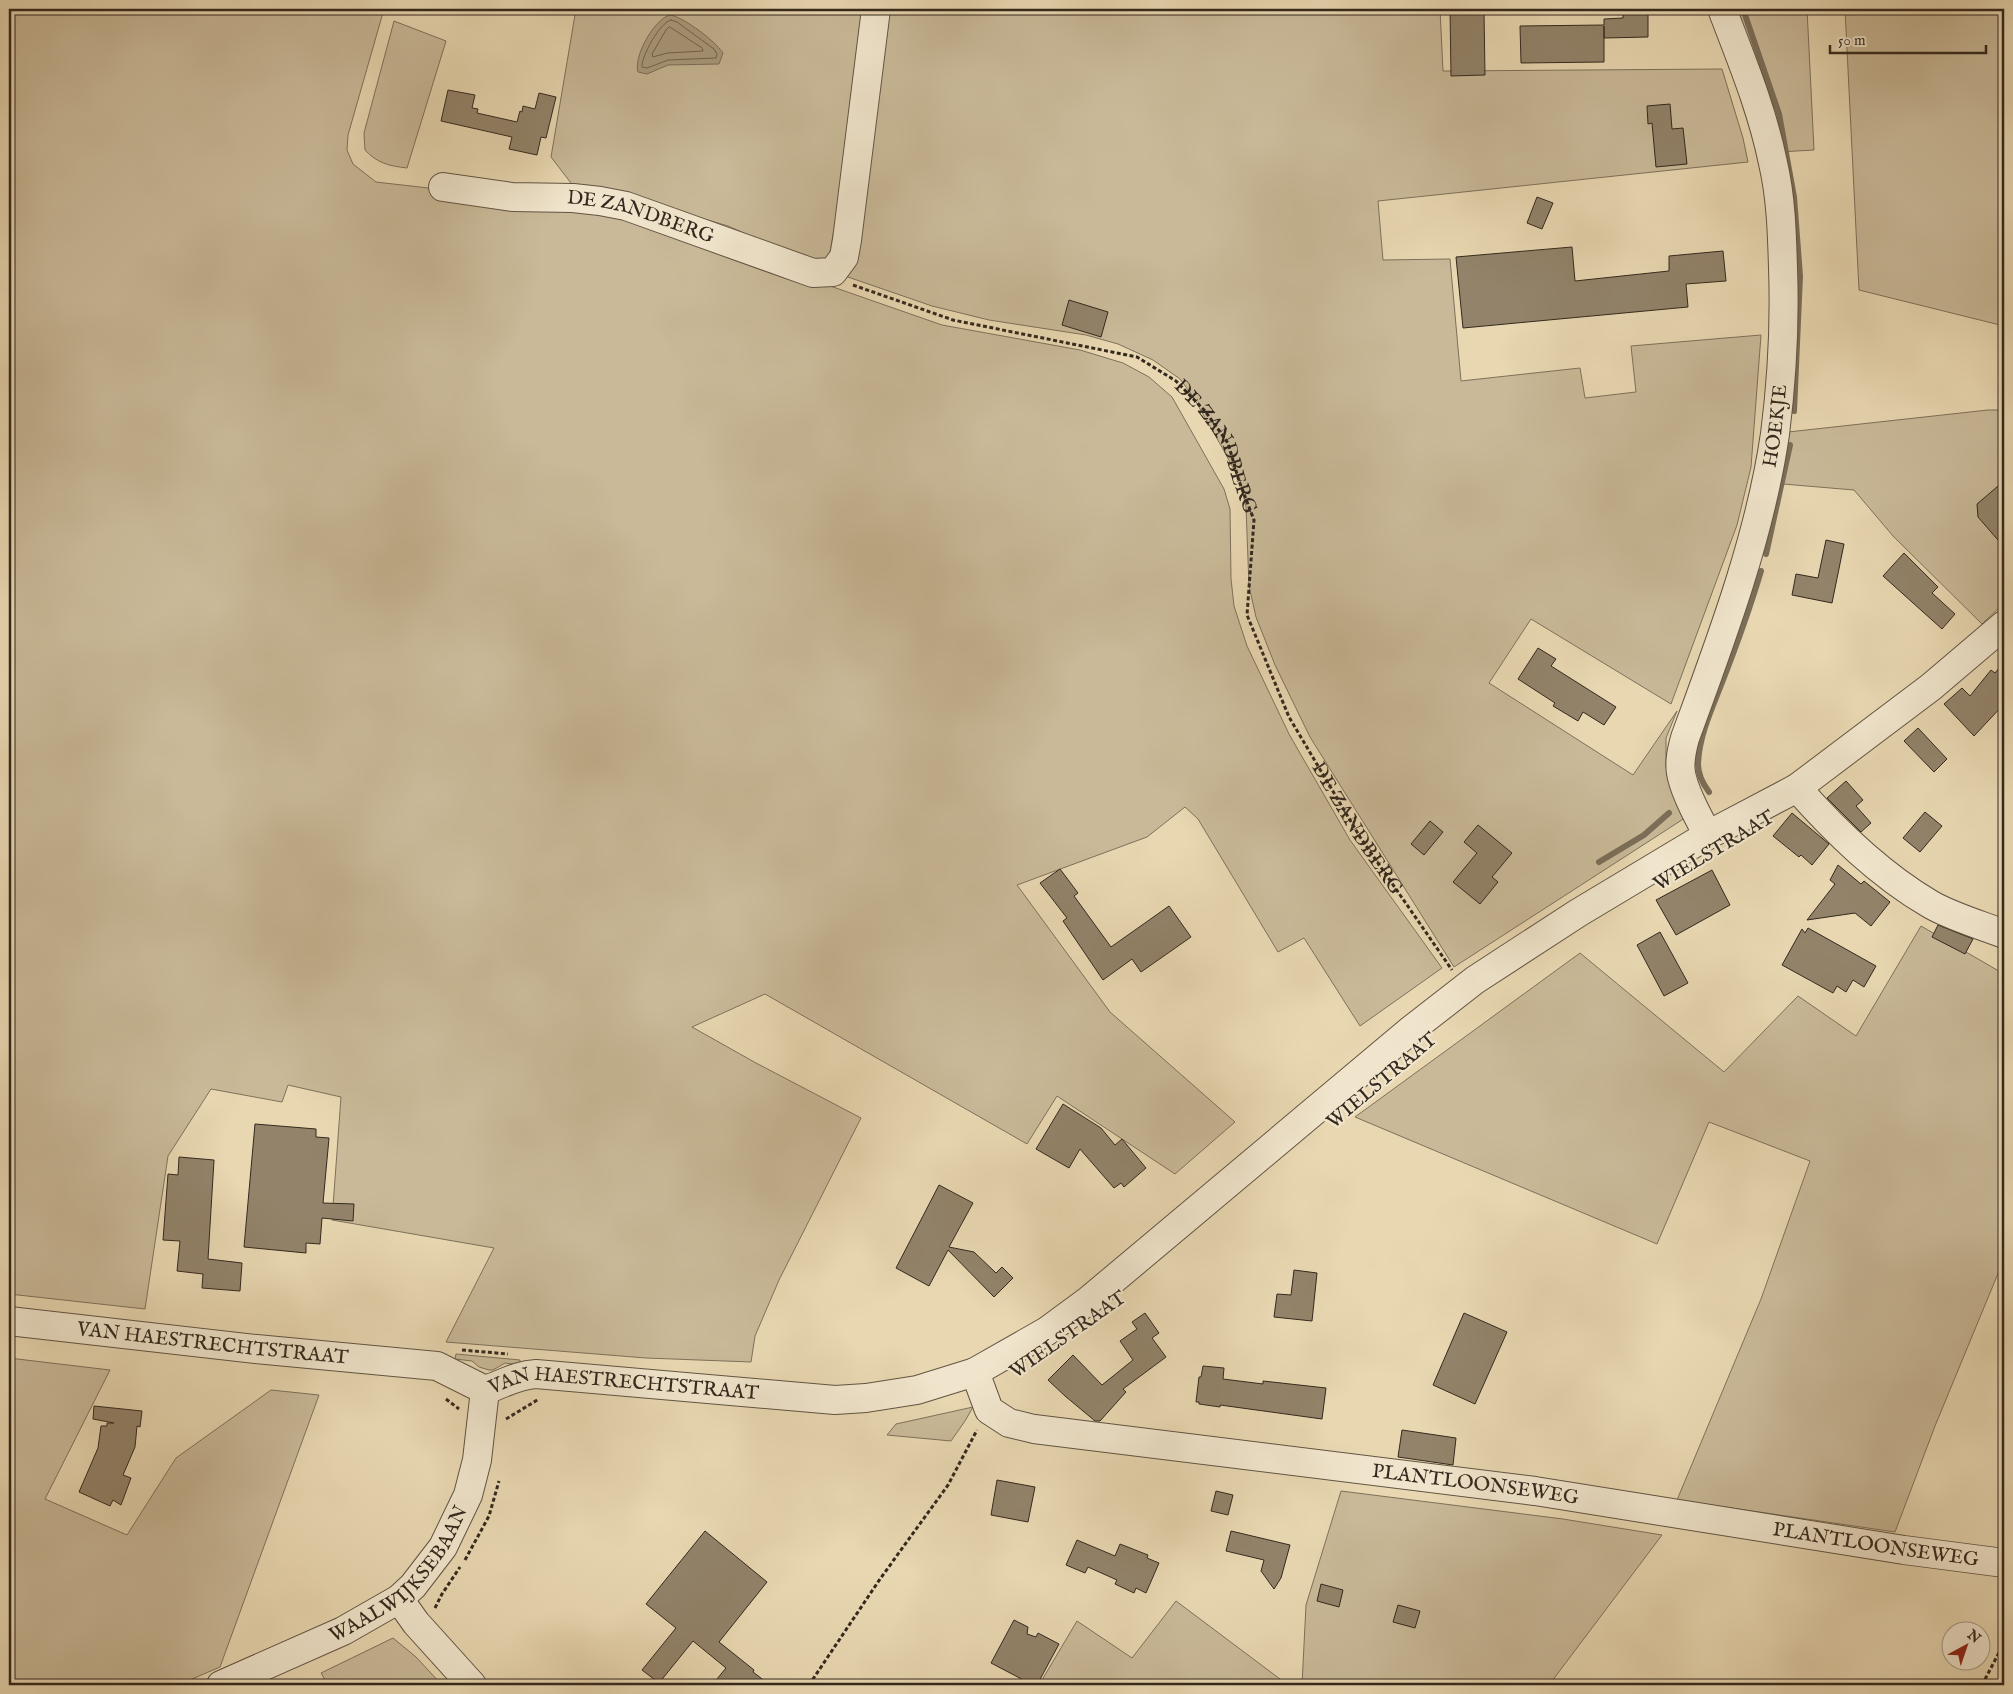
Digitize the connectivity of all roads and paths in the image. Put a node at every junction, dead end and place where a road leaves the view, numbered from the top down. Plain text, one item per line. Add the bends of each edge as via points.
1 (876, 9) edge
2 (1722, 9) edge
3 (443, 187) dead end
4 (833, 272) junction
5 (2004, 625) edge
6 (1797, 788) junction
7 (1708, 835) junction
8 (2004, 934) edge
9 (1453, 973) dead end
10 (9, 1321) edge
11 (458, 1350) dead end
12 (518, 1355) dead end
13 (975, 1372) junction
14 (485, 1390) junction
15 (536, 1400) dead end
16 (989, 1410) junction
17 (508, 1419) dead end
18 (2004, 1563) edge
19 (399, 1599) junction
20 (2004, 1643) edge
21 (221, 1685) edge
22 (472, 1685) edge
23 (809, 1685) edge
24 (1982, 1685) edge

1 - 4 street via 847,240 844,257
2 - 7 street, HOEKJE via 1760,111 1774,163 1781,215 1784,307 1775,433 1762,494 1742,574 1681,756 1681,774
3 - 4 street, DE ZANDBERG via 626,206 813,273
4 - 9 path, DE ZANDBERG via 839,280 953,320 1137,357 1176,380 1205,412 1228,443 1254,520 1247,615 1289,717 1360,837
5 - 6 street, WIELSTRAAT via 1931,687
6 - 7 street, WIELSTRAAT
6 - 8 street via 1837,831 1883,871 1931,904
7 - 13 street, WIELSTRAAT via 1578,913 1463,989 1089,1300 1048,1330
10 - 14 street, VAN HAESTRECHTSTRAAT via 437,1366
11 - 12 path, VAN HAESTRECHTSTRAAT
13 - 14 street, VAN HAESTRECHTSTRAAT via 917,1390 835,1400 536,1374 515,1377
13 - 16 street
14 - 19 street, WAALWIJKSEBAAN via 477,1460 468,1496 443,1547
15 - 17 path, VAN HAESTRECHTSTRAAT
16 - 18 street, PLANTLOONSEWEG via 1009,1423 1034,1430 1536,1491
16 - 23 path via 948,1485
19 - 21 street, WAALWIJKSEBAAN via 343,1631
19 - 22 street via 416,1623
20 - 24 path

